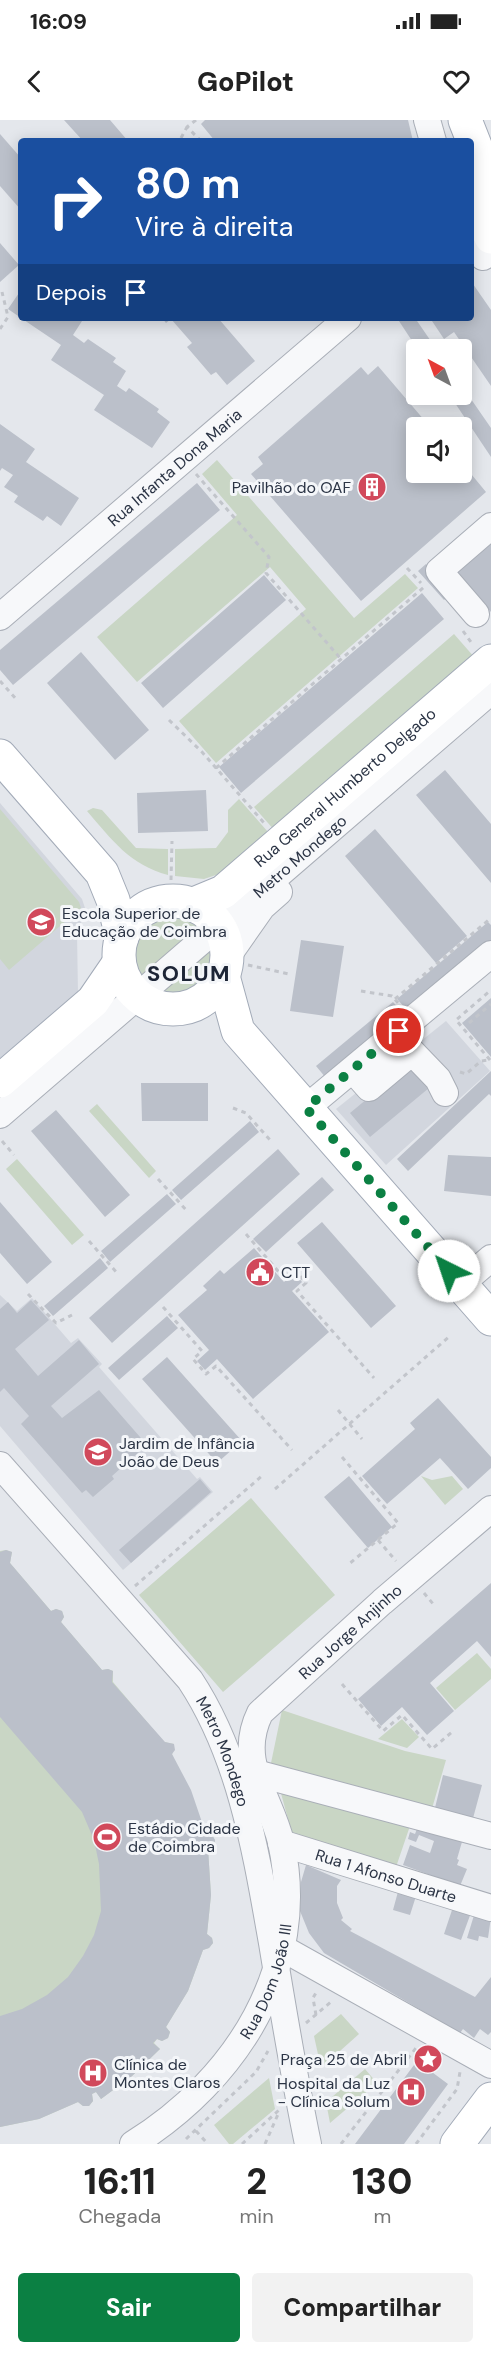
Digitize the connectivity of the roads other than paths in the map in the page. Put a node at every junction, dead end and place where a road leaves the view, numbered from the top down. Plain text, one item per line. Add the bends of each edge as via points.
1 (427, 120) edge
2 (442, 120) edge
3 (465, 120) edge
4 (432, 138) edge
5 (448, 138) edge
6 (472, 138) edge
7 (474, 143) edge
8 (491, 186) edge
9 (474, 211) edge
10 (481, 249) edge
11 (345, 321) edge
12 (491, 526) edge
13 (476, 614) dead end
14 (0, 617) edge
15 (491, 661) edge
16 (491, 691) edge
17 (491, 709) edge
18 (0, 756) edge
19 (102, 873) junction
20 (177, 895) junction
21 (219, 925) junction
22 (120, 950) junction
23 (491, 954) edge
24 (232, 966) junction
25 (137, 996) junction
26 (179, 1009) junction
27 (238, 1031) junction
28 (353, 1070) junction
29 (0, 1080) edge
30 (445, 1093) dead end
31 (306, 1108) junction
32 (0, 1115) edge
33 (491, 1258) edge
34 (461, 1284) junction
35 (491, 1319) edge
36 (0, 1465) edge
37 (491, 1509) edge
38 (256, 1773) junction
39 (491, 1836) edge
40 (280, 1843) junction
41 (491, 1908) edge
42 (279, 1959) junction
43 (491, 2065) edge
44 (491, 2099) edge
45 (132, 2144) edge
46 (308, 2144) edge
47 (457, 2144) edge

1 - 4 street
2 - 5 main road
3 - 6 main road
7 - 8 main road
9 - 10 main road
11 - 14 street, Rua Infanta Dona Maria
12 - 13 street via 439,571
15 - 20 main road, Rua General Humberto Delgado via 223,892
16 - 21 street, Metro Mondego
17 - 24 street via 270,900
18 - 19 main road
19 - 20 main road
19 - 22 main road via 113,900
20 - 21 main road via 212,916
20 - 22 main road, Rua General Humberto Delgado via 138,913 128,924
21 - 24 main road
21 - 25 street, Metro Mondego
22 - 25 main road via 129,986
22 - 29 main road via 93,1001
23 - 28 street
24 - 26 main road via 208,997
24 - 27 main road
25 - 26 main road via 153,1005
25 - 32 street, Metro Mondego
26 - 27 main road
27 - 31 main road
28 - 30 street via 369,1088 412,1052 438,1079
28 - 31 street
31 - 34 main road
33 - 34 street
34 - 35 main road
36 - 42 street, Metro Mondego via 190,1680 210,1710 255,1846
37 - 38 street, Rua Jorge Anjinho via 260,1713 251,1730 250,1753
38 - 39 street
38 - 40 street, Rua Dom João III
40 - 41 street, Rua 1 Afonso Duarte
40 - 42 street, Rua Dom João III via 286,1894
42 - 43 street
42 - 45 street, Rua Dom João III via 253,2023 233,2055 170,2120
42 - 46 street, Metro Mondego
44 - 47 main road

